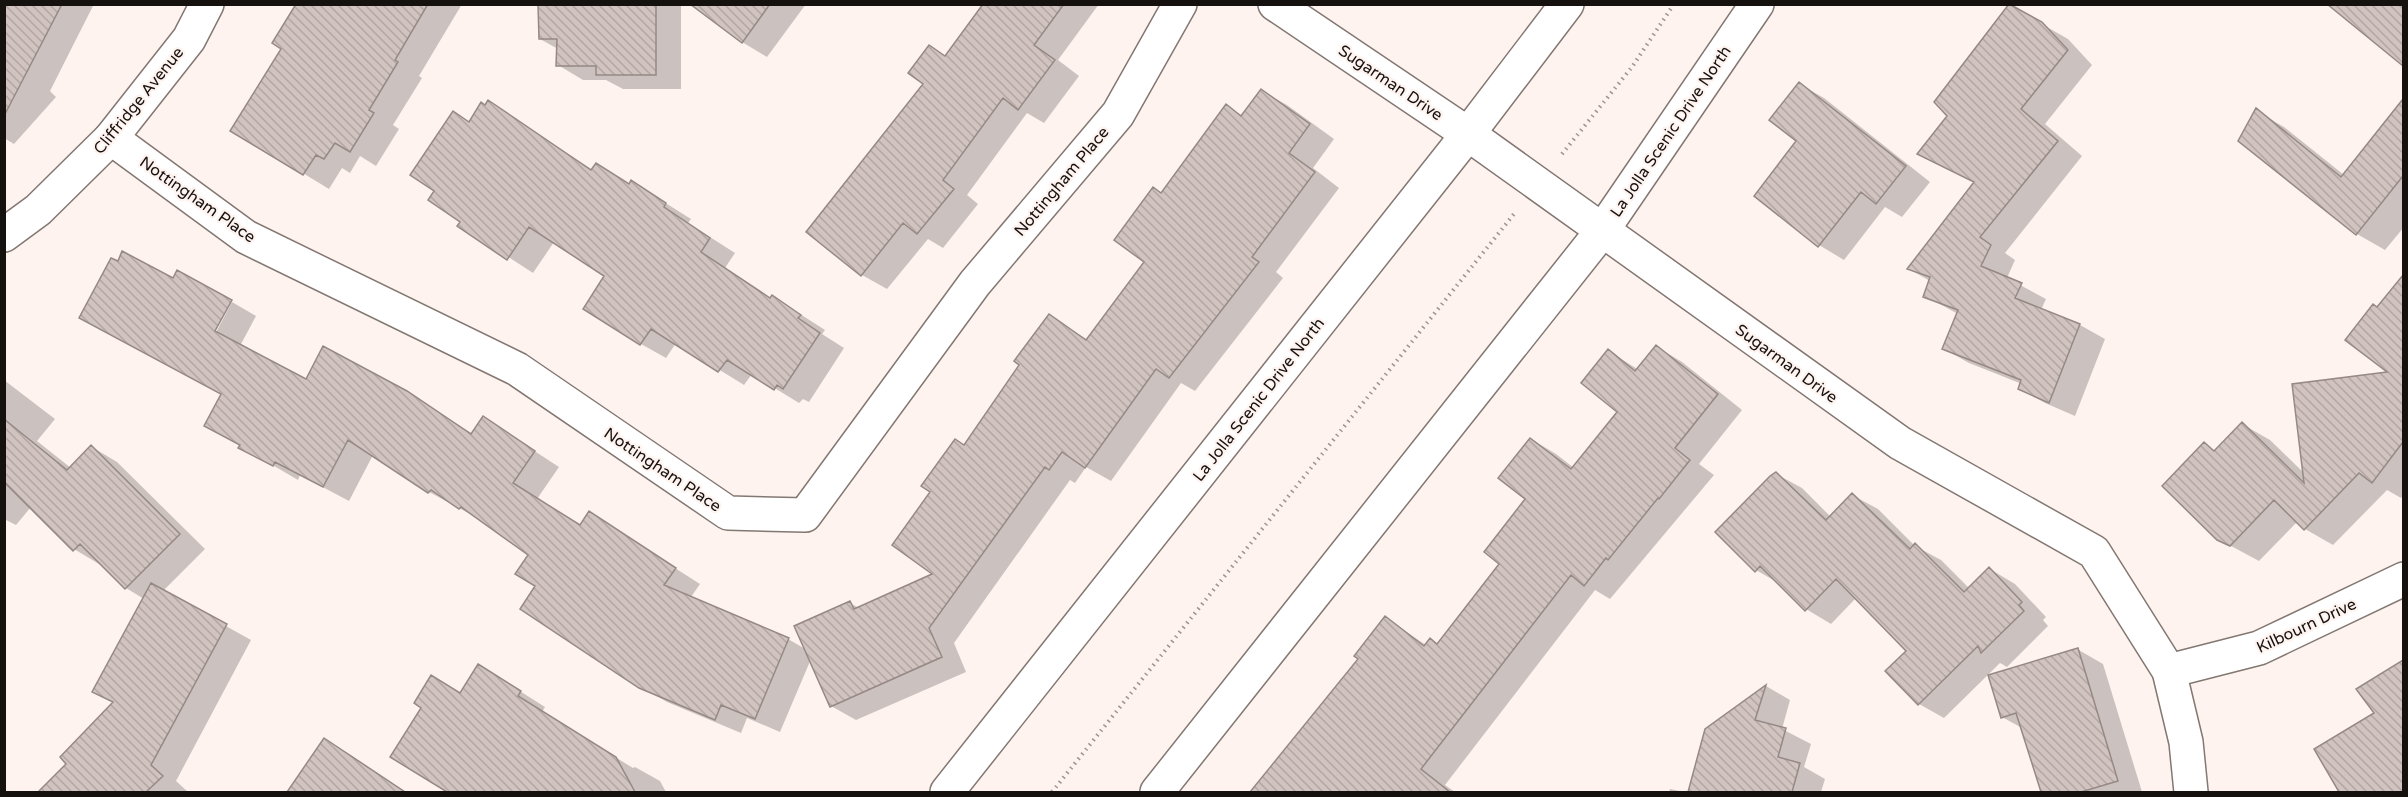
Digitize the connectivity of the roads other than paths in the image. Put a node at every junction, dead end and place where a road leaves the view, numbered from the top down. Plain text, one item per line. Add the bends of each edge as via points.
1 (207, 4) edge
2 (1180, 4) edge
3 (1275, 4) edge
4 (1568, 4) edge
5 (1757, 4) edge
6 (1468, 134) junction
7 (111, 138) junction
8 (1602, 231) junction
9 (4, 235) edge
10 (2403, 579) edge
11 (2169, 671) junction
12 (947, 792) edge
13 (1157, 792) edge
14 (2191, 792) edge

1 - 7 street, Cliffridge Avenue via 189,39
2 - 7 street, Nottingham Place via 1118,114 975,283 805,515 728,513 517,369 246,237
3 - 6 street, Sugarman Drive
4 - 6 street, La Jolla Scenic Drive North
5 - 8 street, La Jolla Scenic Drive North
6 - 8 street, Sugarman Drive
6 - 12 street, La Jolla Scenic Drive North
7 - 9 street, Cliffridge Avenue via 38,210
8 - 11 street, Sugarman Drive via 1900,443 2094,552
8 - 13 street, La Jolla Scenic Drive North
10 - 11 street, Kilbourn Drive via 2259,648
11 - 14 street, Sugarman Drive via 2186,742

